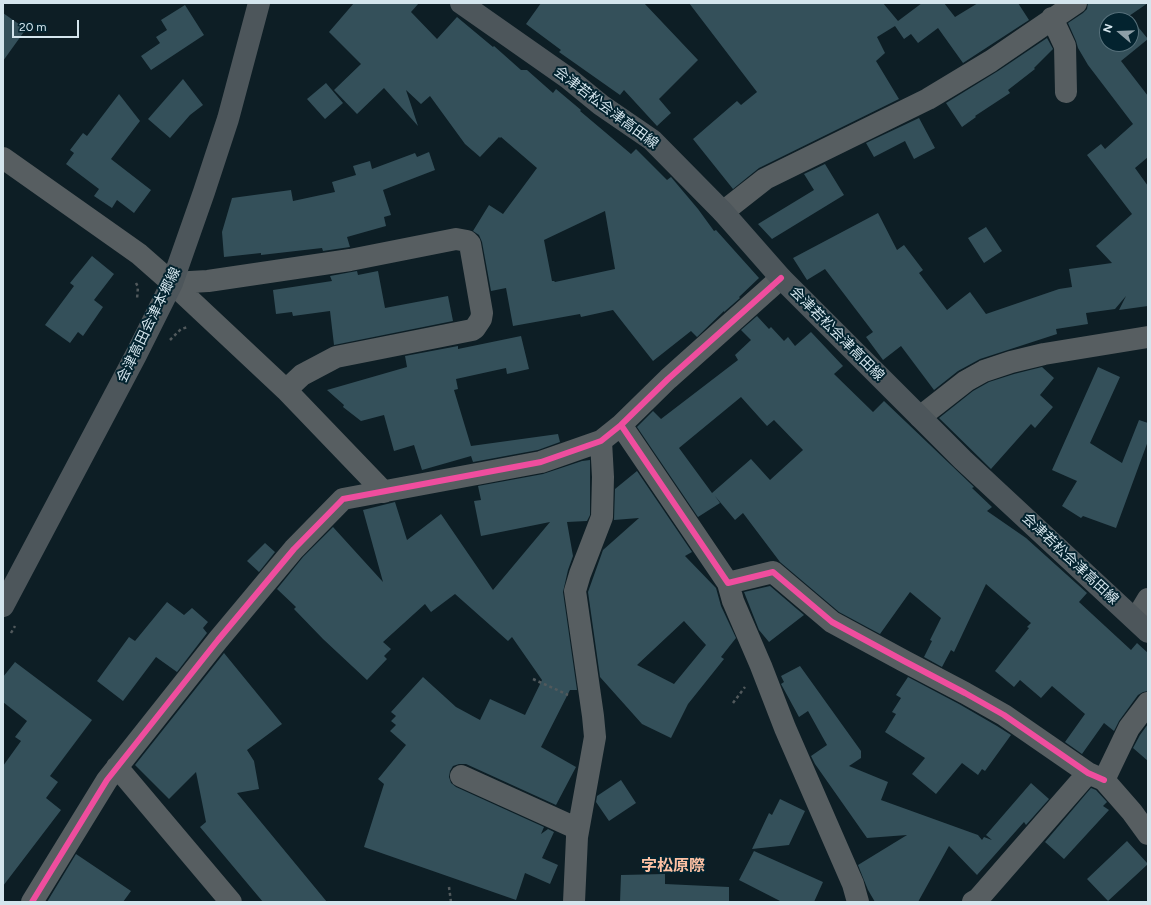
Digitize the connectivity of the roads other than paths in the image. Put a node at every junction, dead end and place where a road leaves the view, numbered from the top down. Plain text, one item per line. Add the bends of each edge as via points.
1 (259, 3) edge
2 (1076, 3) edge
3 (468, 5) edge
4 (1052, 18) junction
5 (1066, 92) dead end
6 (3, 158) edge
7 (723, 212) junction
8 (781, 278) junction
9 (172, 283) junction
10 (1148, 337) edge
11 (286, 390) junction
12 (920, 417) junction
13 (621, 425) junction
14 (601, 441) junction
15 (384, 492) junction
16 (728, 583) junction
17 (1148, 599) edge
18 (3, 606) edge
19 (1141, 625) edge
20 (1148, 704) edge
21 (118, 767) junction
22 (460, 776) dead end
23 (1096, 776) junction
24 (578, 829) junction
25 (1148, 834) edge
26 (32, 902) edge
27 (231, 902) edge
28 (574, 902) edge
29 (858, 902) edge
30 (973, 902) edge

1 - 9 main road, 会津高田会津本郷線 via 228,119
2 - 4 street
3 - 7 main road, 会津若松会津高田線 via 652,140
4 - 5 street via 1065,46
4 - 7 street via 991,61 928,100 765,179
6 - 9 street via 139,254
7 - 8 main road, 会津若松会津高田線
8 - 12 main road, 会津若松会津高田線
8 - 13 street
9 - 11 street
9 - 11 street via 208,281 350,260 456,239 470,244 482,313 478,325 472,330 336,357 302,374
9 - 18 main road, 会津高田会津本郷線
10 - 12 street via 1044,354 984,371 966,381
11 - 15 street
12 - 19 main road, 会津若松会津高田線
13 - 14 street
13 - 16 street
14 - 15 street via 541,462
14 - 24 street via 602,517 575,591 595,737
15 - 21 street via 343,499 294,549
16 - 23 street via 773,572 832,622 965,692
16 - 29 street via 785,728 853,884
17 - 19 street via 1142,609
20 - 23 street
21 - 26 street via 107,780
21 - 27 street
22 - 24 street
23 - 25 street via 1132,812
23 - 30 street
24 - 28 street

